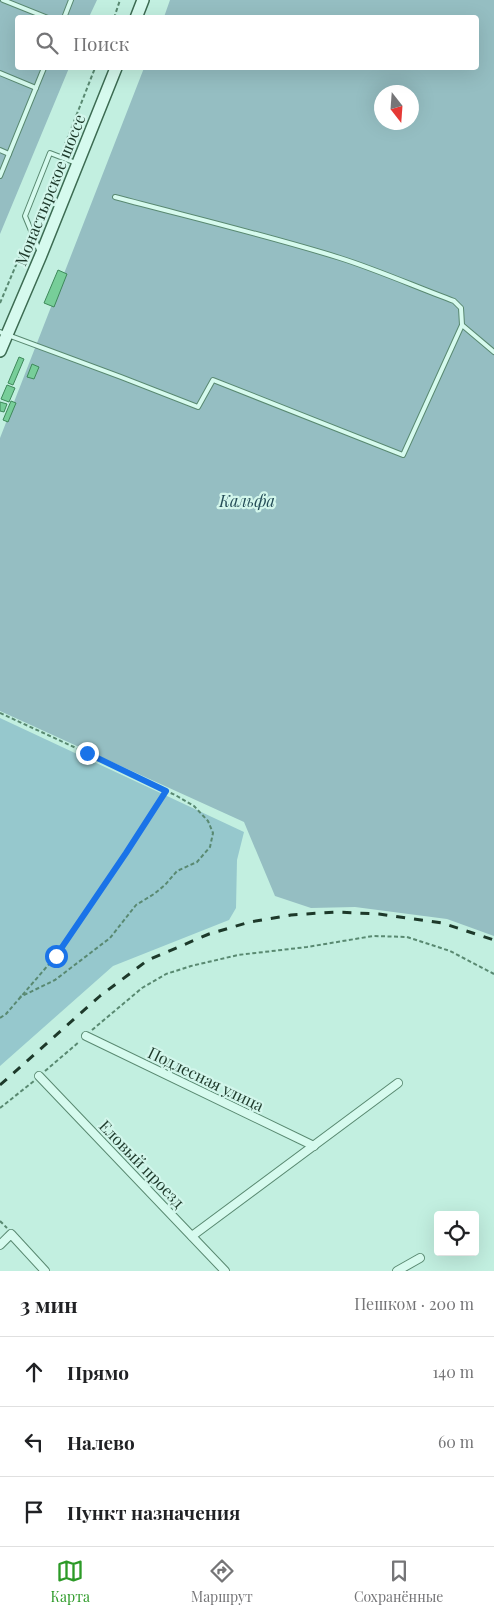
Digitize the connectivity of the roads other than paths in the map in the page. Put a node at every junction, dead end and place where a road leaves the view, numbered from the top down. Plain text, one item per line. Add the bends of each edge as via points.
1 (3, 0) edge
2 (71, 0) edge
3 (143, 0) edge
4 (40, 15) edge
5 (65, 15) edge
6 (137, 15) edge
7 (43, 70) edge
8 (115, 70) edge
9 (0, 73) edge
10 (36, 88) junction
11 (0, 150) edge
12 (9, 154) junction
13 (78, 164) junction
14 (0, 176) edge
15 (115, 197) dead end
16 (41, 255) junction
17 (462, 325) junction
18 (4, 333) edge
19 (0, 351) edge
20 (494, 352) edge
21 (86, 1036) road end
22 (39, 1076) road end
23 (398, 1083) dead end
24 (314, 1146) junction
25 (192, 1236) junction
26 (0, 1245) edge
27 (420, 1258) dead end
28 (46, 1271) edge
29 (225, 1271) edge
30 (397, 1271) edge

1 - 4 lane
2 - 5 lane
3 - 6 main road
7 - 10 lane
8 - 13 main road, Монастырское шоссе
9 - 10 lane
10 - 12 lane
11 - 12 lane
12 - 14 lane
13 - 16 main road, Монастырское шоссе
13 - 16 lane via 50,153 24,216
15 - 17 lane via 342,259 454,301 461,308
16 - 18 main road, Монастырское шоссе
17 - 18 lane via 403,455 213,380 198,407
17 - 20 lane
18 - 19 main road, Монастырское шоссе
21 - 24 street, Подлесная улица
22 - 25 street, Еловый проезд
23 - 24 street
24 - 25 street
25 - 29 street, Еловый проезд
26 - 28 street via 11,1234
27 - 30 street

